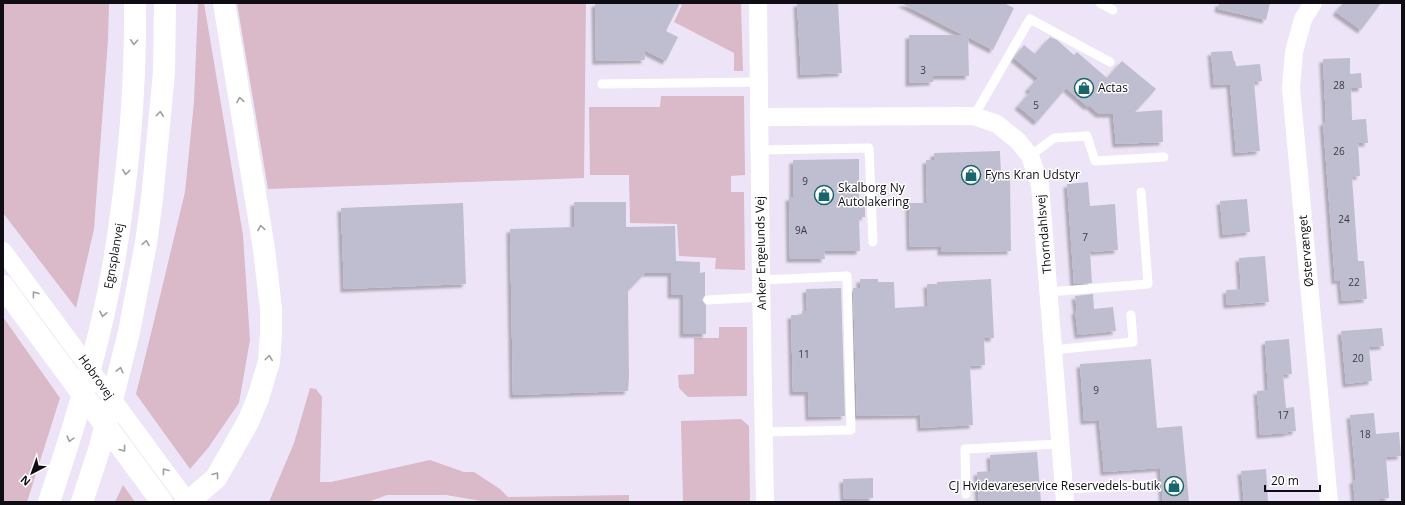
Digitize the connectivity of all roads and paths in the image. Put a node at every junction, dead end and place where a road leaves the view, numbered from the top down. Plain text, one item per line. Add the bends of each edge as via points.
1 (135, 3) edge
2 (166, 3) edge
3 (224, 3) edge
4 (758, 3) edge
5 (1100, 3) edge
6 (1313, 3) edge
7 (1114, 10) dead end
8 (1110, 62) dead end
9 (759, 82) junction
10 (602, 84) dead end
11 (974, 116) junction
12 (760, 117) junction
13 (760, 150) junction
14 (1030, 156) junction
15 (1164, 157) dead end
16 (1141, 192) dead end
17 (873, 242) dead end
18 (3, 251) edge
19 (3, 286) edge
20 (761, 288) junction
21 (1049, 292) junction
22 (708, 300) dead end
23 (1131, 315) dead end
24 (1053, 350) junction
25 (764, 432) junction
26 (1060, 444) junction
27 (1151, 485) dead end
28 (966, 494) dead end
29 (1064, 496) edge
30 (164, 500) edge
31 (49, 502) edge
32 (82, 502) edge
33 (187, 502) edge
34 (765, 502) edge
35 (1329, 502) edge

1 -> 31 main road, Egnsplanvej via 131,122 114,264 68,446
32 -> 2 main road via 100,447 120,368 146,243 164,72
33 -> 3 main road via 216,478 248,422 269,362 272,333 264,249
4 - 9 street, Anker Engelunds Vej
5 - 7 lane
6 - 35 street, Østervænget via 1303,19 1294,52 1291,88
8 - 11 lane via 1030,19
9 - 10 lane
9 - 12 street, Anker Engelunds Vej
11 - 12 street, Thorndahlsvej
11 - 14 street, Thorndahlsvej via 997,124 1018,141
12 - 13 street, Anker Engelunds Vej
13 - 17 lane via 869,148
13 - 20 street, Anker Engelunds Vej
14 - 15 lane via 1054,138 1088,136 1095,162
14 - 21 street, Thorndahlsvej via 1040,185
16 - 21 lane via 1148,284
33 -> 18 street, Hobrovej
19 -> 30 main road, Hobrovej
20 - 22 lane
20 - 25 street, Anker Engelunds Vej
20 - 25 lane via 847,276 851,430
21 - 24 street, Thorndahlsvej
23 - 24 lane via 1133,342
24 - 26 street, Thorndahlsvej
25 - 34 street, Anker Engelunds Vej
26 - 28 lane via 965,449
26 - 29 street, Thorndahlsvej
27 - 29 lane

